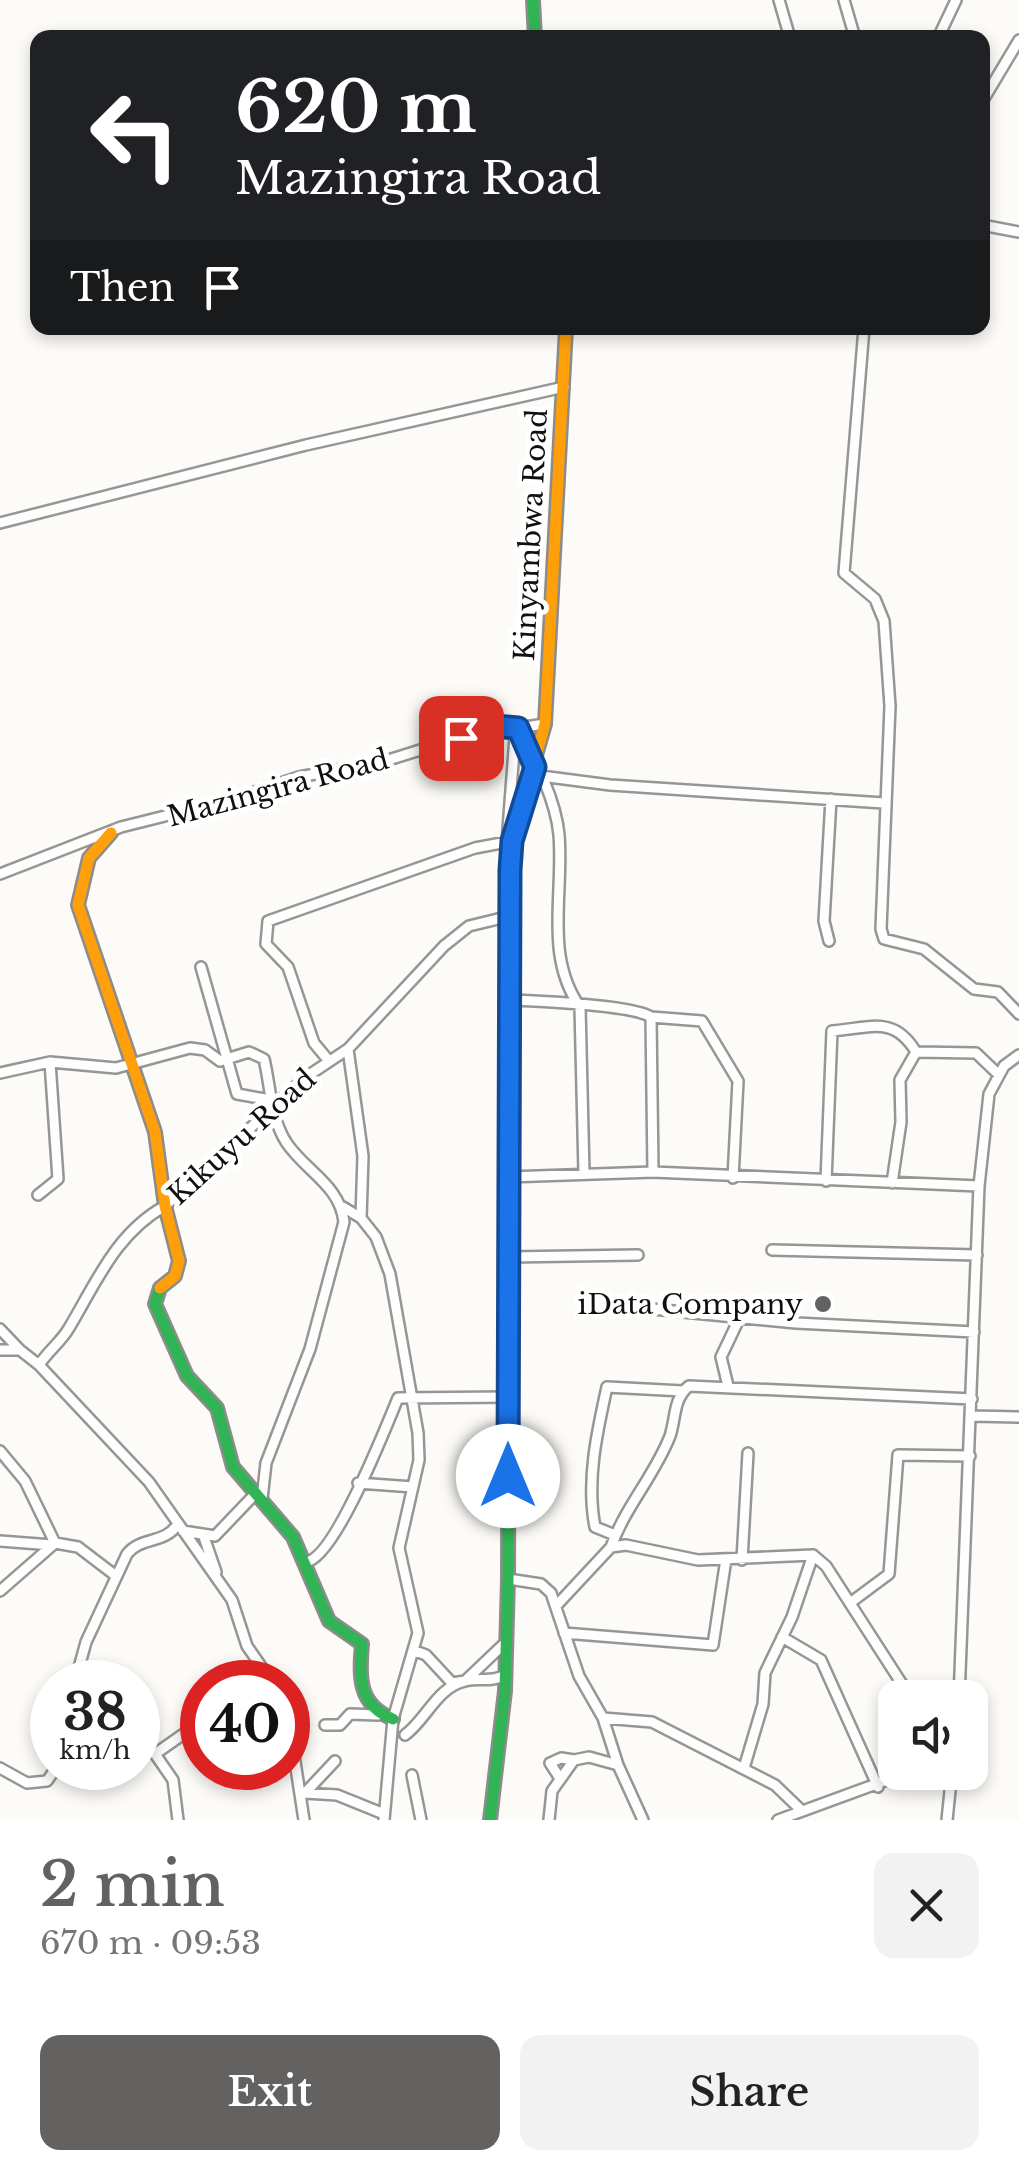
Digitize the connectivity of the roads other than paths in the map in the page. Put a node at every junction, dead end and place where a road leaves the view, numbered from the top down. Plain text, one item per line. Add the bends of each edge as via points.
1 (533, 0) edge
2 (779, 0) edge
3 (844, 0) edge
4 (956, 0) edge
5 (535, 30) edge
6 (788, 30) edge
7 (852, 30) edge
8 (942, 30) edge
9 (1019, 40) edge
10 (990, 89) edge
11 (990, 226) edge
12 (1019, 232) edge
13 (566, 335) edge
14 (863, 335) edge
15 (564, 387) junction
16 (0, 523) edge
17 (545, 724) junction
18 (518, 728) junction
19 (538, 771) junction
20 (831, 798) junction
21 (884, 803) junction
22 (111, 833) junction
23 (510, 841) junction
24 (0, 874) edge
25 (510, 916) junction
26 (829, 941) dead end
27 (201, 966) dead end
28 (509, 1000) junction
29 (580, 1007) junction
30 (1019, 1014) edge
31 (651, 1017) junction
32 (348, 1049) junction
33 (916, 1052) junction
34 (1019, 1055) edge
35 (229, 1060) junction
36 (329, 1061) junction
37 (50, 1062) junction
38 (134, 1063) junction
39 (0, 1072) edge
40 (998, 1074) junction
41 (271, 1100) junction
42 (272, 1112) junction
43 (653, 1172) junction
44 (584, 1173) junction
45 (508, 1178) junction
46 (733, 1178) junction
47 (826, 1181) junction
48 (892, 1183) junction
49 (980, 1186) junction
50 (38, 1195) dead end
51 (164, 1206) junction
52 (343, 1207) junction
53 (361, 1218) junction
54 (772, 1250) dead end
55 (638, 1255) dead end
56 (977, 1255) junction
57 (509, 1256) junction
58 (632, 1307) dead end
59 (740, 1317) junction
60 (0, 1330) edge
61 (974, 1332) junction
62 (0, 1350) edge
63 (20, 1350) junction
64 (39, 1365) junction
65 (728, 1386) junction
66 (683, 1391) junction
67 (412, 1395) junction
68 (508, 1397) junction
69 (972, 1399) junction
70 (972, 1416) junction
71 (1019, 1418) edge
72 (0, 1451) edge
73 (748, 1453) dead end
74 (970, 1456) junction
75 (358, 1484) junction
76 (414, 1487) junction
77 (259, 1496) junction
78 (180, 1528) junction
79 (615, 1535) junction
80 (204, 1537) junction
81 (0, 1541) edge
82 (54, 1544) junction
83 (611, 1547) junction
84 (813, 1555) junction
85 (726, 1559) junction
86 (742, 1560) junction
87 (306, 1562) junction
88 (116, 1576) junction
89 (508, 1578) junction
90 (218, 1580) junction
91 (0, 1590) edge
92 (850, 1603) junction
93 (556, 1606) junction
94 (564, 1633) junction
95 (782, 1638) junction
96 (506, 1642) junction
97 (413, 1650) junction
98 (81, 1660) edge
99 (257, 1660) edge
100 (505, 1675) junction
101 (465, 1680) junction
102 (899, 1680) edge
103 (960, 1680) edge
104 (378, 1715) junction
105 (603, 1718) junction
106 (393, 1719) junction
107 (325, 1725) dead end
108 (404, 1735) dead end
109 (160, 1761) edge
110 (334, 1761) dead end
111 (618, 1765) junction
112 (0, 1768) edge
113 (744, 1768) junction
114 (412, 1775) dead end
115 (30, 1782) edge
116 (878, 1787) joint
117 (299, 1790) edge
118 (950, 1790) edge
119 (802, 1811) junction
120 (384, 1817) edge
121 (178, 1820) edge
122 (304, 1820) edge
123 (421, 1820) edge
124 (490, 1820) edge
125 (550, 1820) edge
126 (644, 1820) edge
127 (778, 1820) edge
128 (947, 1820) edge

1 - 5 street
2 - 6 street
3 - 7 street
4 - 8 street
9 - 10 street
11 - 12 street
13 - 15 street, Kinyambwa Road
14 - 21 street via 844,573 876,598 884,621 890,706
15 - 16 street via 306,444
15 - 17 street, Kinyambwa Road
17 - 18 street, Mazingira Road
17 - 19 street, Kinyambwa Road
18 - 19 street
18 - 22 street, Mazingira Road via 494,726
18 - 23 street
19 - 20 street via 610,785
19 - 23 street, Kinyambwa Road
19 - 29 street via 560,837 556,942
20 - 21 street
20 - 26 street via 824,921
21 - 30 street via 884,939 924,949 974,989 998,992
22 - 24 street, Mazingira Road
22 - 38 street via 90,858 78,905
23 - 25 street, Kinyambwa Road
23 - 36 street via 268,922 266,944 288,967 314,1043
25 - 28 street, Kinyambwa Road
25 - 32 street, Kikuyu Road via 469,926 444,946
27 - 35 street
28 - 29 street
28 - 45 street, Kinyambwa Road
29 - 31 street
29 - 44 street
31 - 43 street
31 - 46 street via 702,1020 737,1074
32 - 36 street, Kikuyu Road
32 - 53 street via 363,1156
33 - 40 street via 976,1053
33 - 47 street via 904,1031 892,1027 832,1032
33 - 48 street via 900,1080
34 - 40 street
35 - 38 street via 190,1048
35 - 41 street via 237,1094
35 - 41 street via 259,1054
36 - 42 street, Kikuyu Road
37 - 38 street via 116,1068
37 - 39 street
37 - 50 street via 58,1180
38 - 51 street via 155,1132
40 - 49 street via 989,1094
41 - 42 street
42 - 51 street, Kikuyu Road
42 - 52 street via 286,1141
43 - 44 street
43 - 46 street
44 - 45 street
45 - 57 street, Kinyambwa Road
46 - 47 street
47 - 48 street
48 - 49 street
49 - 56 street
51 - 64 street, Kikuyu Road via 146,1217 98,1273 67,1332
51 - 77 street via 179,1269 156,1292 154,1304 186,1376 218,1408 233,1468
52 - 53 street
52 - 77 street via 342,1236 310,1350
53 - 67 street via 390,1274
54 - 56 street
55 - 57 street
56 - 61 street
57 - 68 street, Kinyambwa Road
58 - 59 street
59 - 61 street
59 - 65 street via 721,1357
60 - 63 street
61 - 69 street
62 - 63 street
63 - 64 street
64 - 78 street via 143,1474
65 - 66 street
65 - 69 street
66 - 79 street via 666,1445
66 - 79 street via 607,1386 592,1513 595,1527
67 - 68 street
67 - 75 street via 398,1398
67 - 76 street via 419,1460
68 - 89 street, Kinyambwa Road
69 - 70 street
70 - 71 street
70 - 74 street
72 - 82 street via 25,1481
73 - 86 street
74 - 92 street via 898,1455 889,1574
74 - 103 street
75 - 76 street
75 - 87 street via 340,1529 319,1558
76 - 97 street via 399,1548 417,1612
77 - 80 street via 221,1532
77 - 87 street
78 - 80 street
78 - 88 street via 132,1547
78 - 90 street
79 - 83 street
80 - 90 street
81 - 82 street
82 - 88 street via 78,1547
82 - 91 street
83 - 85 street
83 - 93 street
84 - 86 street
84 - 92 street
84 - 95 street
85 - 86 street
85 - 94 street via 714,1644
87 - 104 street via 329,1621 362,1644 360,1690
88 - 98 street
89 - 93 street via 541,1584
89 - 96 street, Kinyambwa Road
90 - 99 street
92 - 102 street
93 - 94 street
94 - 105 street
95 - 113 street via 765,1672
95 - 116 street via 821,1660
96 - 100 street, Kinyambwa Road
96 - 101 street
97 - 101 street via 452,1683
97 - 106 street
100 - 101 street
100 - 124 street, Kinyambwa Road
101 - 108 street via 432,1703
104 - 106 street
104 - 107 street via 354,1714 340,1725
105 - 111 street
105 - 113 street via 652,1722
106 - 120 street
109 - 121 street via 173,1780
110 - 120 street via 305,1793 336,1796
111 - 125 street via 589,1757 550,1764 558,1777
111 - 126 street
112 - 115 street
113 - 119 street via 788,1794
114 - 123 street
116 - 119 street
117 - 122 street
118 - 128 street
119 - 127 street

